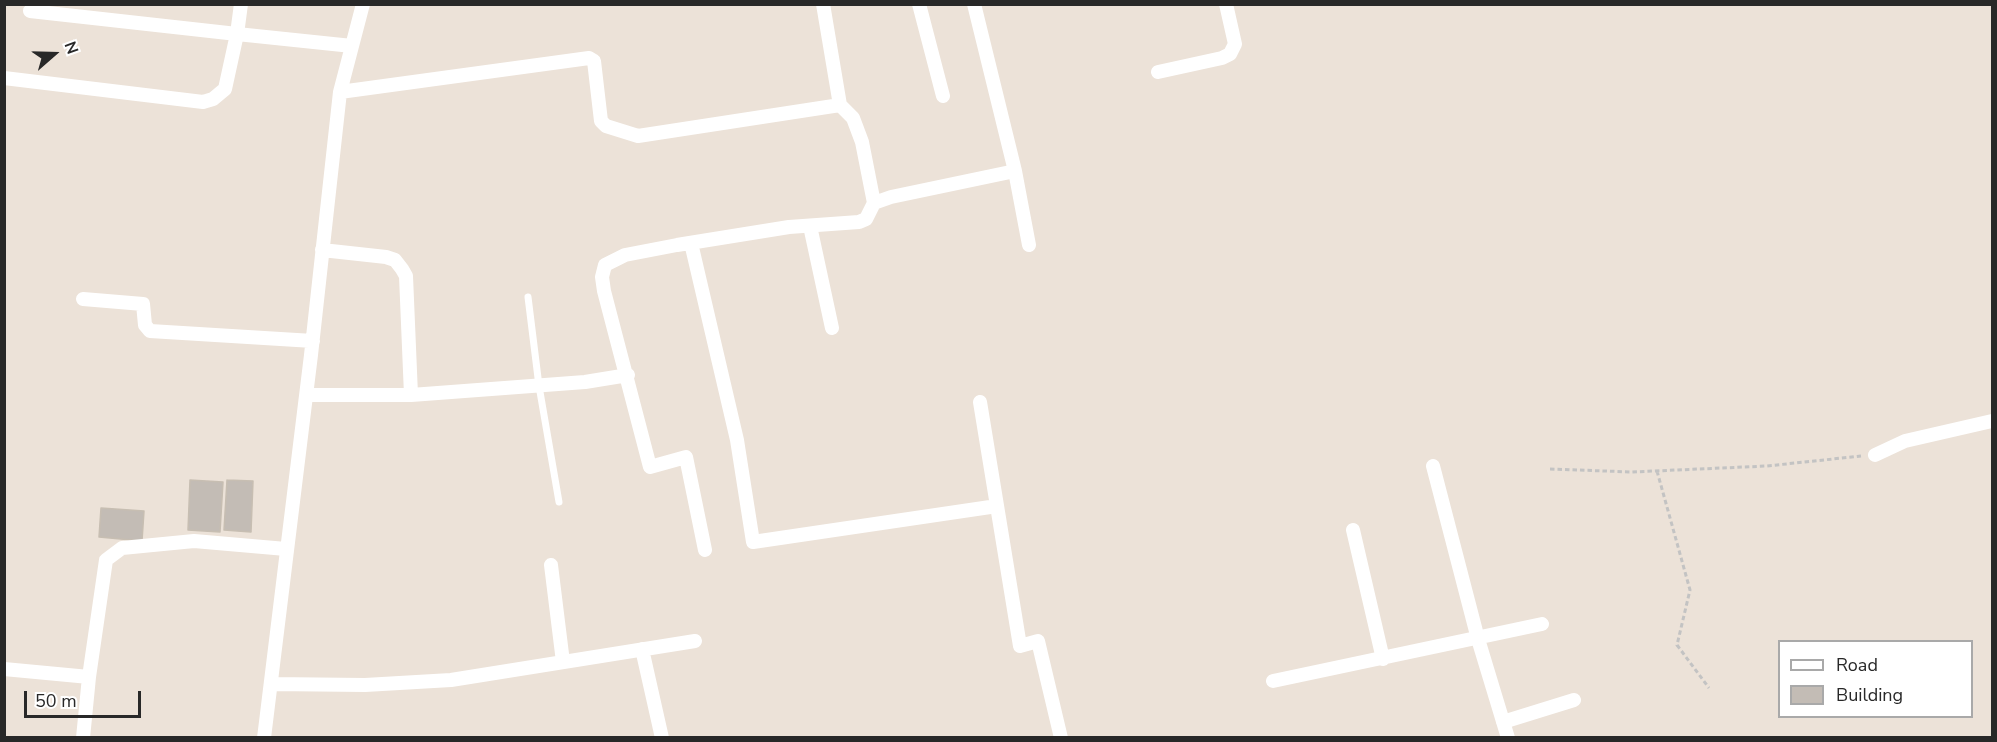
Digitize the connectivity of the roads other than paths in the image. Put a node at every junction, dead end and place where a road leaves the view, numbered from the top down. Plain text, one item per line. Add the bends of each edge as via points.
1 (241, 4) edge
2 (363, 4) edge
3 (823, 4) edge
4 (919, 4) edge
5 (974, 4) edge
6 (1226, 4) edge
7 (30, 10) dead end
8 (237, 34) junction
9 (352, 46) junction
10 (1158, 72) dead end
11 (4, 78) edge
12 (340, 92) junction
13 (943, 96) dead end
14 (840, 105) junction
15 (1015, 171) junction
16 (874, 203) junction
17 (810, 226) junction
18 (691, 243) junction
19 (1029, 245) dead end
20 (322, 250) junction
21 (528, 297) dead end
22 (83, 299) dead end
23 (832, 328) dead end
24 (313, 341) junction
25 (628, 375) junction
26 (539, 386) junction
27 (306, 395) junction
28 (411, 395) junction
29 (980, 402) dead end
30 (1992, 421) edge
31 (1875, 455) road end
32 (1433, 466) dead end
33 (559, 502) dead end
34 (997, 506) junction
35 (1353, 530) dead end
36 (286, 549) junction
37 (705, 550) dead end
38 (551, 565) dead end
39 (1542, 624) dead end
40 (1478, 639) junction
41 (695, 641) dead end
42 (642, 650) junction
43 (1383, 659) junction
44 (563, 662) junction
45 (4, 669) edge
46 (89, 677) junction
47 (1273, 681) dead end
48 (271, 684) junction
49 (1574, 700) dead end
50 (1503, 722) junction
51 (83, 738) edge
52 (264, 738) edge
53 (662, 738) edge
54 (1061, 738) edge
55 (1508, 738) edge

1 - 8 street
2 - 9 street
3 - 14 street
4 - 13 street
5 - 15 street
6 - 10 street via 1235,44 1230,54
7 - 8 street
8 - 9 street
8 - 11 street via 225,89 203,102
9 - 12 street
12 - 14 street via 589,58 594,62 601,122 638,136
12 - 20 street
14 - 16 street via 853,118 862,142
15 - 16 street
15 - 19 street
16 - 17 street via 866,219 859,222
17 - 18 street
17 - 23 street
18 - 25 street via 625,255 605,265 604,291
18 - 34 street via 737,440 753,542
20 - 24 street
20 - 28 street via 386,257 402,268 406,276
21 - 26 lane
22 - 24 street via 143,304 145,325 150,331
24 - 27 street
25 - 26 street
25 - 37 street via 650,467 686,457
26 - 28 street
26 - 33 lane
27 - 28 street
27 - 36 street
29 - 34 street
30 - 31 street via 1905,441
32 - 40 street
34 - 54 street via 1020,646 1038,640
35 - 43 street
36 - 46 street via 194,541 151,543 115,552 106,560
36 - 48 street
38 - 44 street
39 - 40 street
40 - 43 street
40 - 50 street
41 - 42 street
42 - 44 street
42 - 53 street
43 - 47 street
44 - 48 street via 451,680 365,685
45 - 46 street
46 - 51 street
48 - 52 street
49 - 50 street
50 - 55 street

